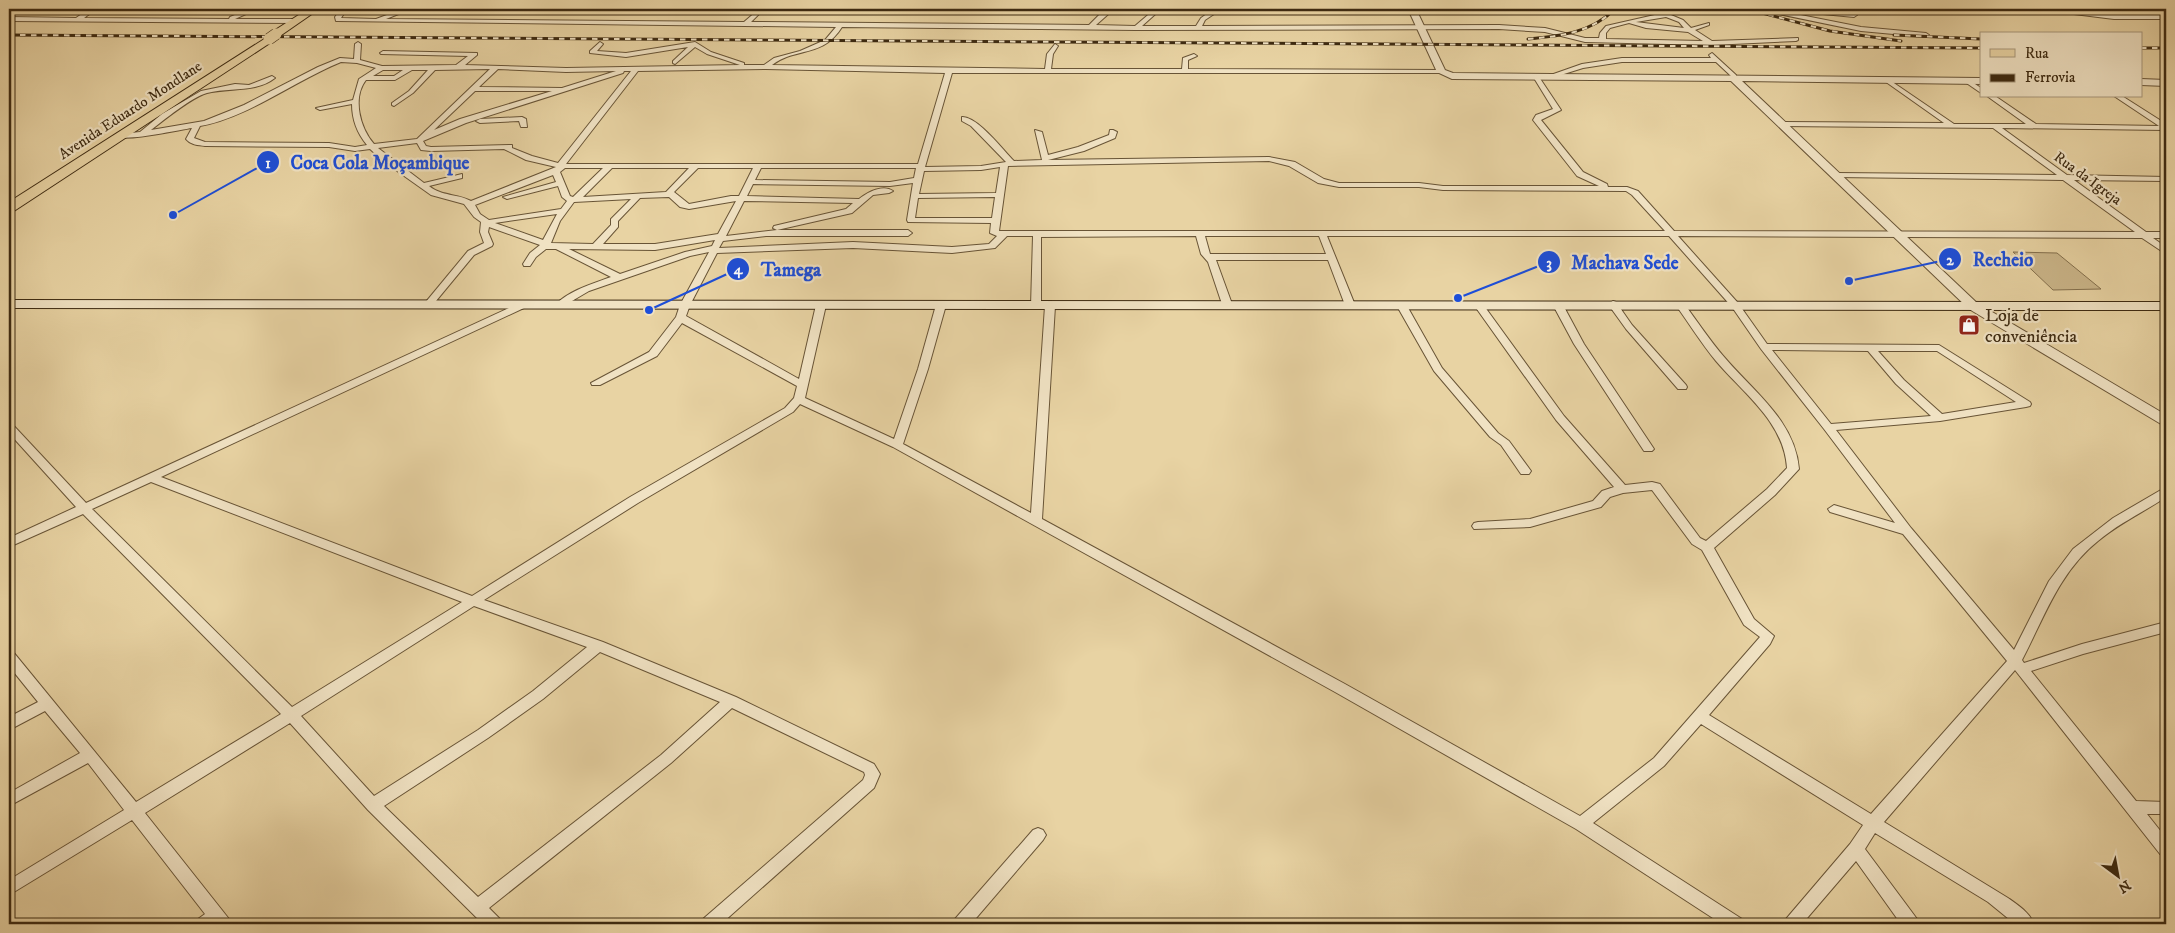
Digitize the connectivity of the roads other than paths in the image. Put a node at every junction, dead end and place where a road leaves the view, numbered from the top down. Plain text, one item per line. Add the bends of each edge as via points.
1 (93, 9) edge
2 (254, 9) edge
3 (314, 9) edge
4 (344, 9) edge
5 (408, 9) edge
6 (1111, 9) edge
7 (1158, 9) edge
8 (1212, 9) edge
9 (1412, 9) edge
10 (1792, 9) edge
11 (1654, 10) dead end
12 (1770, 10) edge
13 (2060, 11) dead end
14 (758, 12) dead end
15 (1667, 15) junction
16 (2166, 17) edge
17 (9, 19) edge
18 (75, 20) junction
19 (228, 20) junction
20 (1182, 20) dead end
21 (296, 21) junction
22 (373, 22) junction
23 (1631, 22) junction
24 (1707, 24) dead end
25 (745, 25) junction
26 (839, 26) junction
27 (1092, 26) junction
28 (1186, 27) junction
29 (1198, 27) junction
30 (1136, 28) junction
31 (1422, 28) junction
32 (1864, 29) junction
33 (1690, 30) junction
34 (1926, 35) dead end
35 (1796, 39) dead end
36 (1602, 40) junction
37 (1711, 43) junction
38 (358, 44) dead end
39 (600, 44) dead end
40 (695, 44) junction
41 (1055, 46) dead end
42 (383, 52) dead end
43 (1194, 56) dead end
44 (357, 61) junction
45 (675, 62) dead end
46 (496, 67) junction
47 (766, 67) junction
48 (382, 68) junction
49 (411, 68) junction
50 (433, 68) junction
51 (457, 68) junction
52 (753, 68) junction
53 (626, 69) junction
54 (636, 69) junction
55 (1048, 70) junction
56 (1185, 70) junction
57 (949, 71) junction
58 (1441, 72) junction
59 (272, 78) dead end
60 (363, 78) junction
61 (1538, 78) junction
62 (1548, 78) junction
63 (1734, 79) junction
64 (1888, 80) junction
65 (1967, 81) junction
66 (1980, 81) edge
67 (2142, 82) edge
68 (2166, 82) edge
69 (473, 89) junction
70 (571, 89) junction
71 (1980, 90) edge
72 (1993, 98) edge
73 (2120, 98) edge
74 (357, 101) junction
75 (394, 104) dead end
76 (320, 108) dead end
77 (965, 119) dead end
78 (463, 121) junction
79 (1782, 124) junction
80 (197, 125) junction
81 (524, 125) dead end
82 (1951, 125) junction
83 (1994, 126) junction
84 (2035, 127) junction
85 (2166, 128) edge
86 (1038, 132) dead end
87 (1113, 132) dead end
88 (142, 134) junction
89 (120, 136) junction
90 (420, 140) junction
91 (370, 146) junction
92 (1041, 160) junction
93 (1008, 163) junction
94 (609, 167) junction
95 (695, 167) junction
96 (758, 167) junction
97 (919, 167) junction
98 (559, 168) junction
99 (1836, 175) junction
100 (459, 176) dead end
101 (2064, 178) junction
102 (2166, 179) edge
103 (916, 180) junction
104 (750, 182) junction
105 (561, 183) junction
106 (424, 185) junction
107 (1621, 189) junction
108 (889, 191) dead end
109 (668, 194) junction
110 (1000, 195) junction
111 (915, 196) junction
112 (637, 197) junction
113 (741, 198) junction
114 (574, 200) junction
115 (861, 201) junction
116 (471, 206) junction
117 (9, 208) edge
118 (564, 211) junction
119 (487, 221) junction
120 (996, 221) junction
121 (766, 233) junction
122 (908, 233) dead end
123 (1322, 233) junction
124 (1004, 234) junction
125 (1037, 234) junction
126 (1200, 234) junction
127 (1672, 234) junction
128 (1899, 234) junction
129 (2144, 235) junction
130 (2166, 236) edge
131 (717, 244) junction
132 (545, 245) junction
133 (596, 246) junction
134 (559, 247) junction
135 (2166, 251) edge
136 (1208, 257) junction
137 (1332, 258) junction
138 (527, 264) dead end
139 (620, 278) junction
140 (9, 304) edge
141 (1227, 304) junction
142 (1612, 304) junction
143 (1680, 304) junction
144 (428, 305) junction
145 (523, 305) junction
146 (560, 305) junction
147 (821, 305) junction
148 (941, 305) junction
149 (1479, 305) junction
150 (1558, 305) junction
151 (1735, 305) junction
152 (1043, 306) junction
153 (1350, 306) junction
154 (1402, 306) junction
155 (1973, 306) junction
156 (2166, 306) edge
157 (683, 311) junction
158 (1764, 347) junction
159 (1870, 347) junction
160 (596, 383) dead end
161 (802, 385) junction
162 (1682, 387) dead end
163 (799, 399) junction
164 (1940, 418) junction
165 (2166, 422) edge
166 (1828, 427) junction
167 (9, 428) edge
168 (897, 445) junction
169 (1648, 449) dead end
170 (1525, 471) dead end
171 (150, 477) junction
172 (1622, 490) junction
173 (2166, 491) edge
174 (84, 508) junction
175 (1834, 509) dead end
176 (1036, 520) junction
177 (1478, 526) dead end
178 (1906, 532) junction
179 (9, 543) edge
180 (1707, 547) junction
181 (473, 601) junction
182 (2166, 627) edge
183 (598, 646) junction
184 (9, 657) edge
185 (2018, 665) junction
186 (731, 701) junction
187 (48, 703) junction
188 (291, 715) junction
189 (1700, 716) junction
190 (9, 724) edge
191 (90, 755) junction
192 (9, 800) edge
193 (373, 805) junction
194 (2133, 807) junction
195 (2166, 808) edge
196 (133, 810) junction
197 (1874, 823) junction
198 (1581, 824) junction
199 (1038, 835) dead end
200 (1856, 849) junction
201 (2166, 849) edge
202 (9, 888) edge
203 (478, 908) junction
204 (214, 921) edge
205 (494, 924) edge
206 (709, 924) edge
207 (961, 924) edge
208 (1736, 924) edge
209 (1792, 924) edge
210 (1911, 924) edge
211 (2026, 924) edge

1 - 18 street
2 - 19 street
3 - 21 main road, Avenida Eduardo Mondlane
4 - 22 street via 338,20
5 - 22 street
6 - 27 street
7 - 30 street
8 - 29 street via 1215,12 1203,19
9 - 31 street
10 - 32 street via 1853,14
11 - 15 street
12 - 32 street
13 - 16 street via 2114,17
14 - 25 street
15 - 23 street
15 - 33 street via 1681,21
17 - 18 street
18 - 19 street
19 - 21 street
20 - 28 street
21 - 89 main road, Avenida Eduardo Mondlane
22 - 25 street
23 - 33 street
23 - 36 street via 1604,30
24 - 33 street
25 - 26 street
26 - 27 street
26 - 47 street via 830,39 776,59
27 - 30 street
28 - 29 street
28 - 30 street
29 - 31 street
31 - 36 street via 1525,28 1578,39
31 - 58 street
32 - 34 street
33 - 37 street
35 - 37 street
36 - 37 street
38 - 44 street
39 - 40 street via 592,52 617,56
40 - 45 street
40 - 52 street via 709,53
41 - 55 street via 1050,54
42 - 51 street via 475,54
43 - 56 street via 1185,59
44 - 48 street
44 - 80 street via 335,61 247,107
46 - 51 street
46 - 53 street
46 - 69 street
47 - 52 street
47 - 57 street
48 - 49 street
48 - 60 street
49 - 50 street
49 - 60 street via 395,78
50 - 51 street
50 - 75 street via 412,92
52 - 54 street
53 - 54 street
53 - 70 street
54 - 98 street
55 - 56 street
55 - 57 street
56 - 58 street
57 - 97 street
58 - 61 street via 1460,77
59 - 88 street via 250,87 235,86 203,92
60 - 74 street
61 - 62 street
61 - 107 street via 1557,110 1539,116 1538,120 1559,149 1585,178
62 - 63 street
62 - 63 street via 1582,66 1615,61 1714,57
63 - 64 street
63 - 79 street
64 - 65 street
64 - 82 street
65 - 66 street
65 - 71 street
67 - 68 street
69 - 70 street
69 - 90 street
70 - 78 street
72 - 84 street
73 - 85 street
74 - 76 street
74 - 91 street via 359,130
77 - 93 street via 974,124
78 - 81 street via 522,119
78 - 90 street
79 - 82 street
79 - 99 street
80 - 88 street
80 - 91 street via 190,139 205,144
82 - 83 street
83 - 84 street
83 - 101 street, Rua da Igreja
84 - 85 street
86 - 92 street
87 - 92 street via 1112,136 1098,143
88 - 89 street
89 - 117 main road, Avenida Eduardo Mondlane
90 - 91 street
90 - 98 street via 424,148 431,149 509,148
91 - 106 street via 392,165
92 - 93 street
92 - 107 street via 1269,159 1292,164 1321,181 1339,185
93 - 97 street via 981,168
93 - 110 street
94 - 95 street
94 - 98 street
94 - 114 street
95 - 96 street
95 - 109 street
96 - 97 street
96 - 104 street
97 - 103 street
98 - 105 street
98 - 116 street
99 - 101 street
99 - 128 street
100 - 106 street
101 - 102 street
101 - 129 street, Rua da Igreja
103 - 104 street via 883,184
103 - 111 street
104 - 113 street
105 - 114 street via 566,198
105 - 116 street
106 - 116 street via 438,195
107 - 127 street via 1635,193
108 - 115 street via 871,193
109 - 112 street
109 - 113 street via 685,206
110 - 111 street
110 - 120 street
111 - 120 street via 913,220
112 - 114 street
112 - 133 street via 616,217 615,225
113 - 115 street
113 - 131 street
114 - 118 street
115 - 121 street via 849,211
116 - 119 street via 475,214
118 - 119 street
118 - 132 street
119 - 132 street
119 - 144 street via 484,232 489,244 471,253
120 - 124 street via 994,234
121 - 122 street
121 - 131 street
123 - 126 street
123 - 127 street
123 - 137 street
124 - 125 street
124 - 131 street via 992,246 952,250
125 - 126 street
125 - 152 street
126 - 136 street
127 - 128 street
127 - 151 street
128 - 129 street
128 - 155 street
129 - 130 street
129 - 135 street, Rua da Igreja
131 - 133 street
131 - 139 street
131 - 157 street
132 - 134 street
132 - 138 street
133 - 134 street
134 - 139 street
136 - 137 street
136 - 141 street
137 - 153 street
139 - 146 street via 578,292
140 - 144 main road
141 - 152 main road
141 - 153 main road
142 - 143 main road
142 - 150 main road
142 - 162 street
143 - 151 main road
143 - 180 street via 1726,366 1758,398 1785,438 1794,461 1793,469 1771,492
144 - 145 main road
145 - 146 main road
145 - 171 street
146 - 157 main road
147 - 148 main road
147 - 157 main road
147 - 161 street
148 - 152 main road
148 - 168 street
149 - 150 main road
149 - 154 main road
149 - 172 street via 1560,418
150 - 169 street via 1579,344
151 - 155 main road
151 - 158 street
152 - 176 street
153 - 154 main road
154 - 170 street via 1438,369 1494,436 1505,443
155 - 156 main road
155 - 165 street
157 - 160 street via 654,354
157 - 161 street via 689,323
158 - 159 street
158 - 166 street
159 - 164 street via 1900,382
159 - 164 street via 1939,348 2026,404
161 - 163 street
163 - 168 street
163 - 181 street via 789,410 634,500
164 - 166 street
166 - 178 street
167 - 174 street
168 - 176 street
171 - 174 street
171 - 181 street
172 - 177 street via 1606,494 1597,504 1530,523
172 - 180 street via 1656,487 1696,540
173 - 185 street via 2091,540 2070,560 2039,608
174 - 179 street
174 - 188 street
175 - 178 street
176 - 198 street
178 - 185 street
180 - 189 street via 1749,622 1766,636
181 - 183 street
181 - 188 street
182 - 185 street
183 - 186 street
183 - 193 street via 483,734
184 - 187 street
185 - 194 street
185 - 197 street
186 - 203 street via 666,759
186 - 206 street via 869,768 873,774 869,784
187 - 190 street
187 - 191 street
188 - 193 street
188 - 196 street
189 - 197 street
189 - 198 street via 1660,762
191 - 192 street
191 - 196 street
193 - 203 street
194 - 195 street
194 - 201 street
196 - 202 street
196 - 204 street
197 - 200 street
197 - 211 street via 1997,900
198 - 208 street
199 - 207 street
200 - 209 street
200 - 210 street
203 - 205 street

